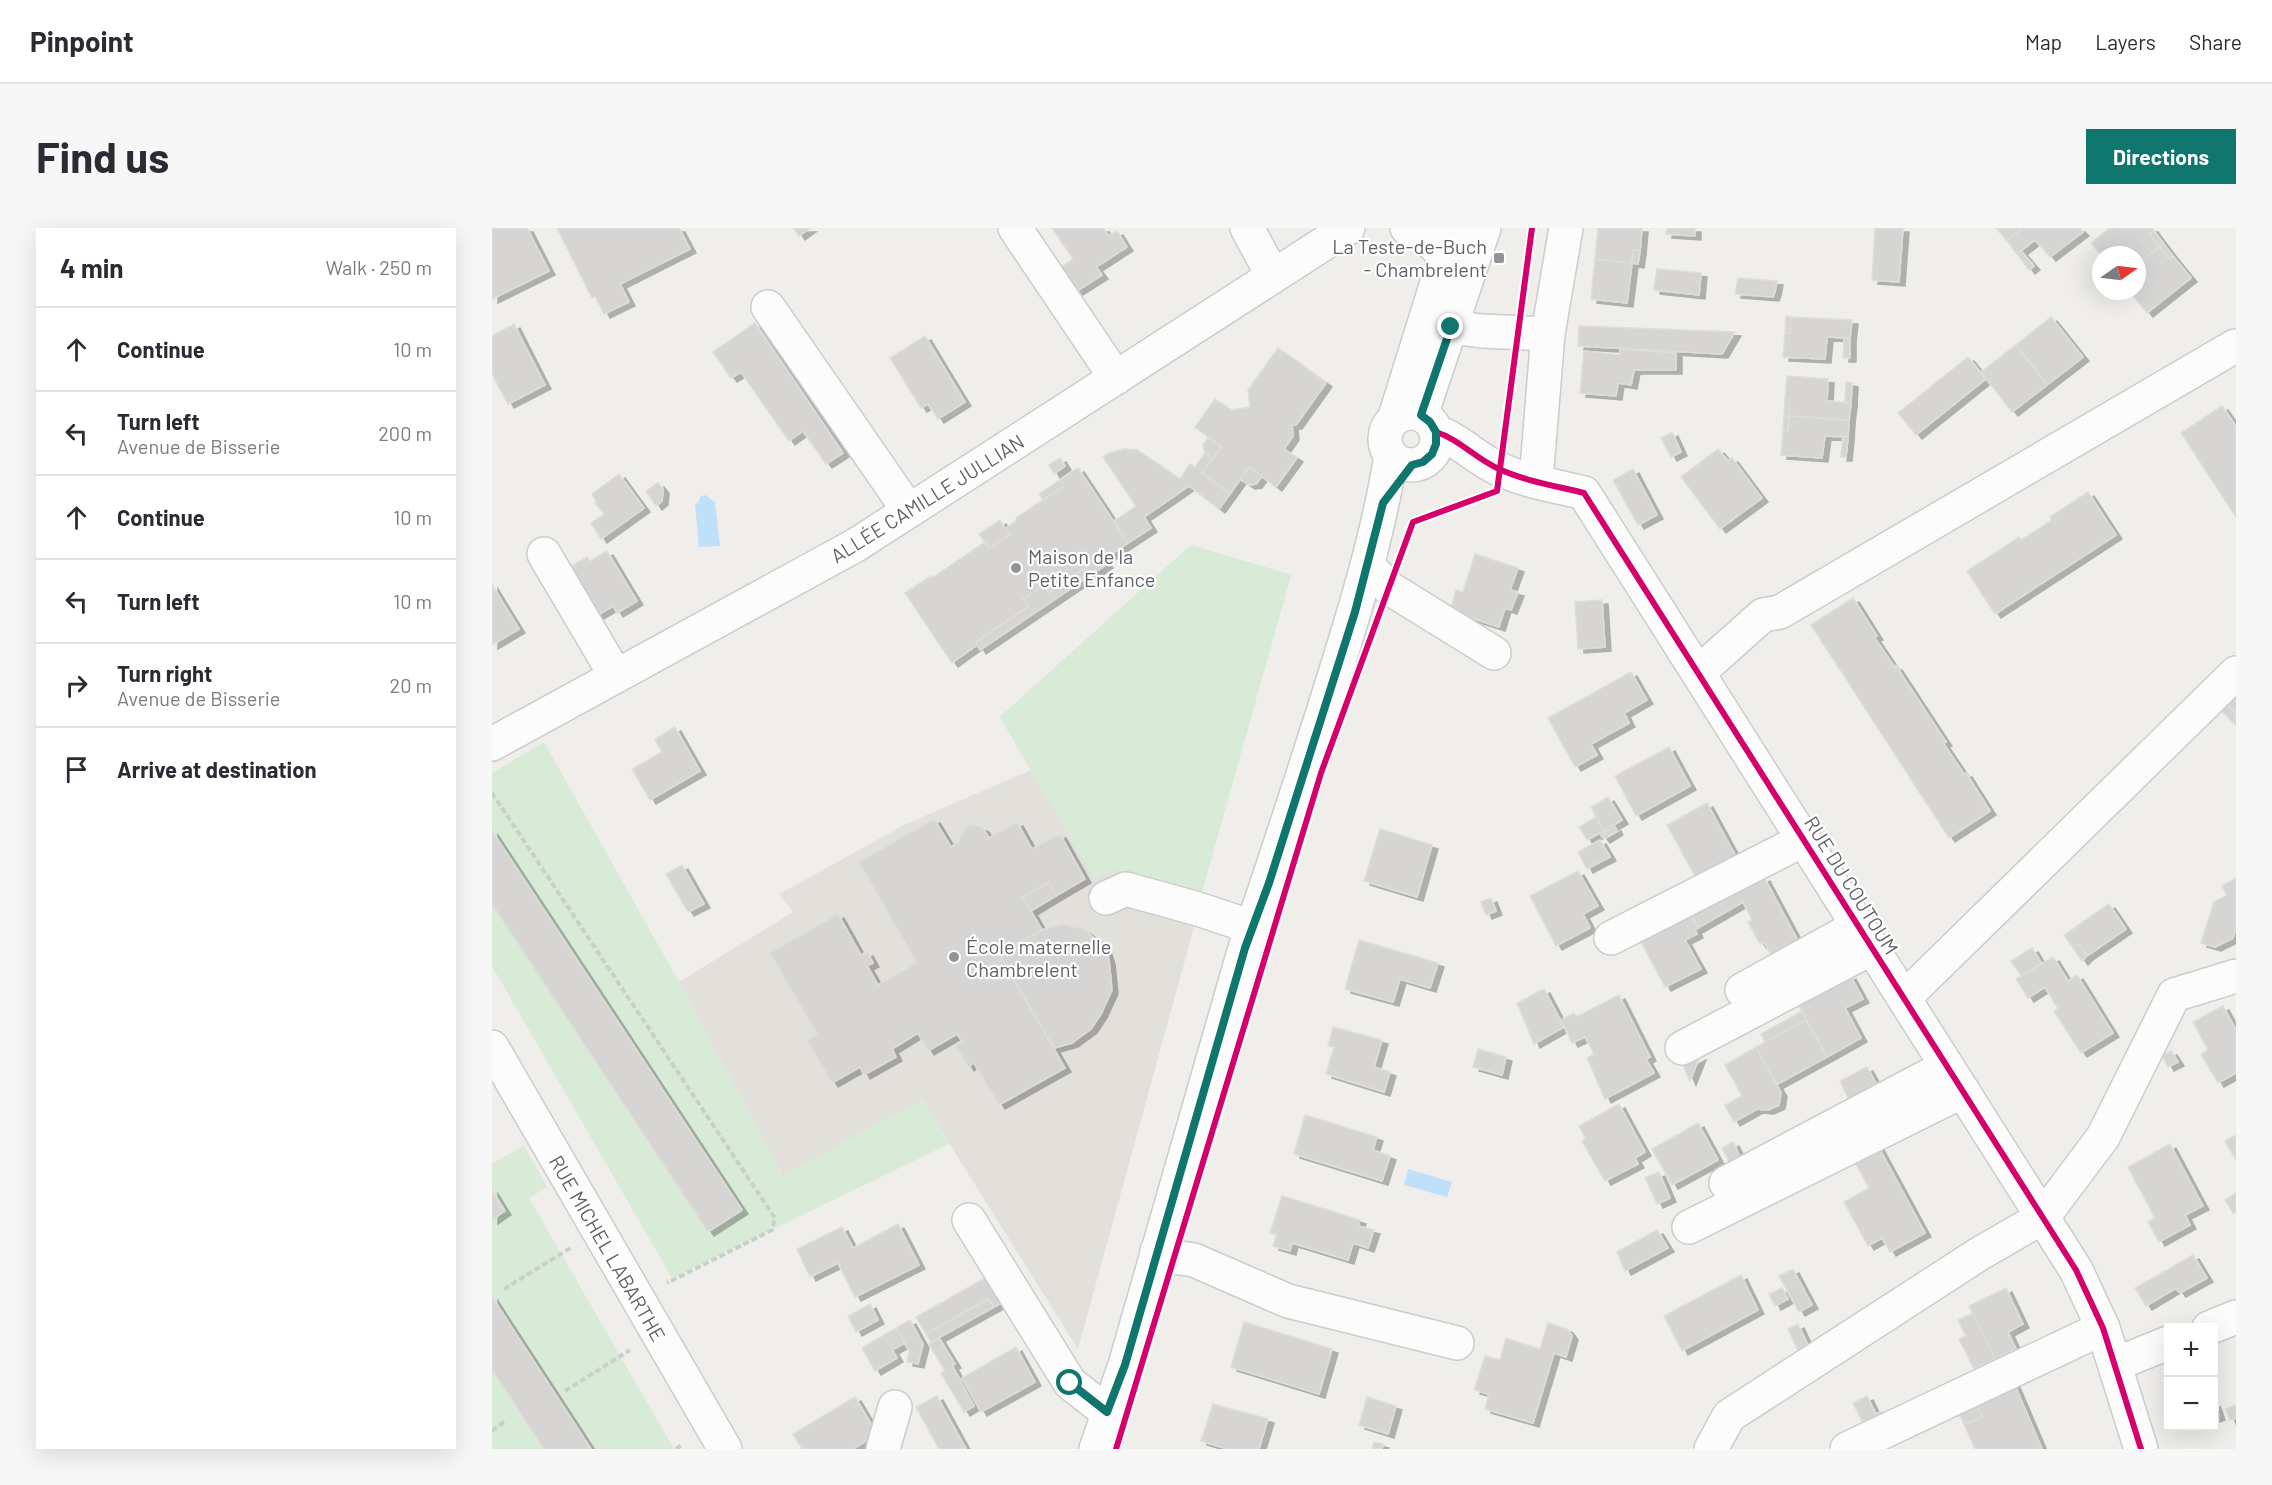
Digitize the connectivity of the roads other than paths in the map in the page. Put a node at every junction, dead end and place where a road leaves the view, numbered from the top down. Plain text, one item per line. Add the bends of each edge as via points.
1 (1015, 228) edge
2 (1247, 228) edge
3 (1348, 228) edge
4 (1407, 228) edge
5 (1484, 228) edge
6 (1566, 228) edge
7 (1450, 242) edge
8 (1273, 276) junction
9 (768, 307) dead end
10 (1451, 327) junction
11 (1548, 334) junction
12 (2236, 346) edge
13 (1116, 378) junction
14 (1417, 422) junction
15 (1476, 457) junction
16 (1409, 461) junction
17 (1536, 480) junction
18 (909, 511) junction
19 (544, 554) dead end
20 (1368, 566) junction
21 (1494, 653) dead end
22 (1698, 673) junction
23 (2236, 673) edge
24 (616, 676) junction
25 (492, 744) edge
26 (1803, 840) junction
27 (1106, 898) dead end
28 (1252, 927) junction
29 (1865, 937) junction
30 (1611, 938) dead end
31 (2236, 976) edge
32 (1742, 990) dead end
33 (1904, 998) junction
34 (492, 1047) edge
35 (1682, 1048) dead end
36 (1955, 1078) junction
37 (1726, 1183) dead end
38 (2043, 1217) junction
39 (969, 1220) dead end
40 (1689, 1227) dead end
41 (1158, 1251) junction
42 (2236, 1317) edge
43 (2218, 1324) edge
44 (2103, 1328) junction
45 (1457, 1343) dead end
46 (2164, 1345) edge
47 (2116, 1364) junction
48 (895, 1407) dead end
49 (1107, 1412) junction
50 (725, 1449) edge
51 (883, 1449) edge
52 (1096, 1449) edge
53 (1711, 1449) edge
54 (1847, 1449) edge
55 (2141, 1449) edge

1 - 13 street
2 - 8 street
3 - 8 street, ALLÉE CAMILLE JULLIAN
4 - 7 street
5 - 10 street
6 - 11 street
7 - 14 street
8 - 13 street, ALLÉE CAMILLE JULLIAN
9 - 18 street
10 - 11 street
10 - 14 street
11 - 17 street
12 - 22 street via 1780,612 1763,615
13 - 18 street, ALLÉE CAMILLE JULLIAN
14 - 15 street, RUE DU COUTOUM via 1447,436
14 - 16 street via 1436,444 1432,454
14 - 16 street via 1385,434 1386,446
15 - 16 street
15 - 17 street, RUE DU COUTOUM via 1500,470
16 - 20 street via 1383,503
17 - 22 street, RUE DU COUTOUM via 1584,493
18 - 24 street, ALLÉE CAMILLE JULLIAN via 856,545
19 - 24 street
20 - 21 street via 1389,588
20 - 28 street
22 - 26 street, RUE DU COUTOUM
23 - 33 street
24 - 25 street, ALLÉE CAMILLE JULLIAN
26 - 29 street, RUE DU COUTOUM
26 - 30 street
27 - 28 street via 1126,889
28 - 41 street
29 - 32 street
29 - 33 street, RUE DU COUTOUM
29 - 35 street
31 - 38 street via 2174,995 2103,1137
33 - 36 street, RUE DU COUTOUM
34 - 50 street, RUE MICHEL LABARTHE
36 - 37 street
36 - 38 street, RUE DU COUTOUM
36 - 40 street
38 - 44 street, RUE DU COUTOUM via 2076,1270
38 - 53 street via 1979,1254 1729,1416
39 - 49 street via 1070,1383
41 - 45 street via 1194,1260 1288,1301
41 - 49 street
42 - 43 street
44 - 47 street, RUE DU COUTOUM
44 - 54 street
46 - 47 street
47 - 55 street, RUE DU COUTOUM
48 - 51 street
49 - 52 street

